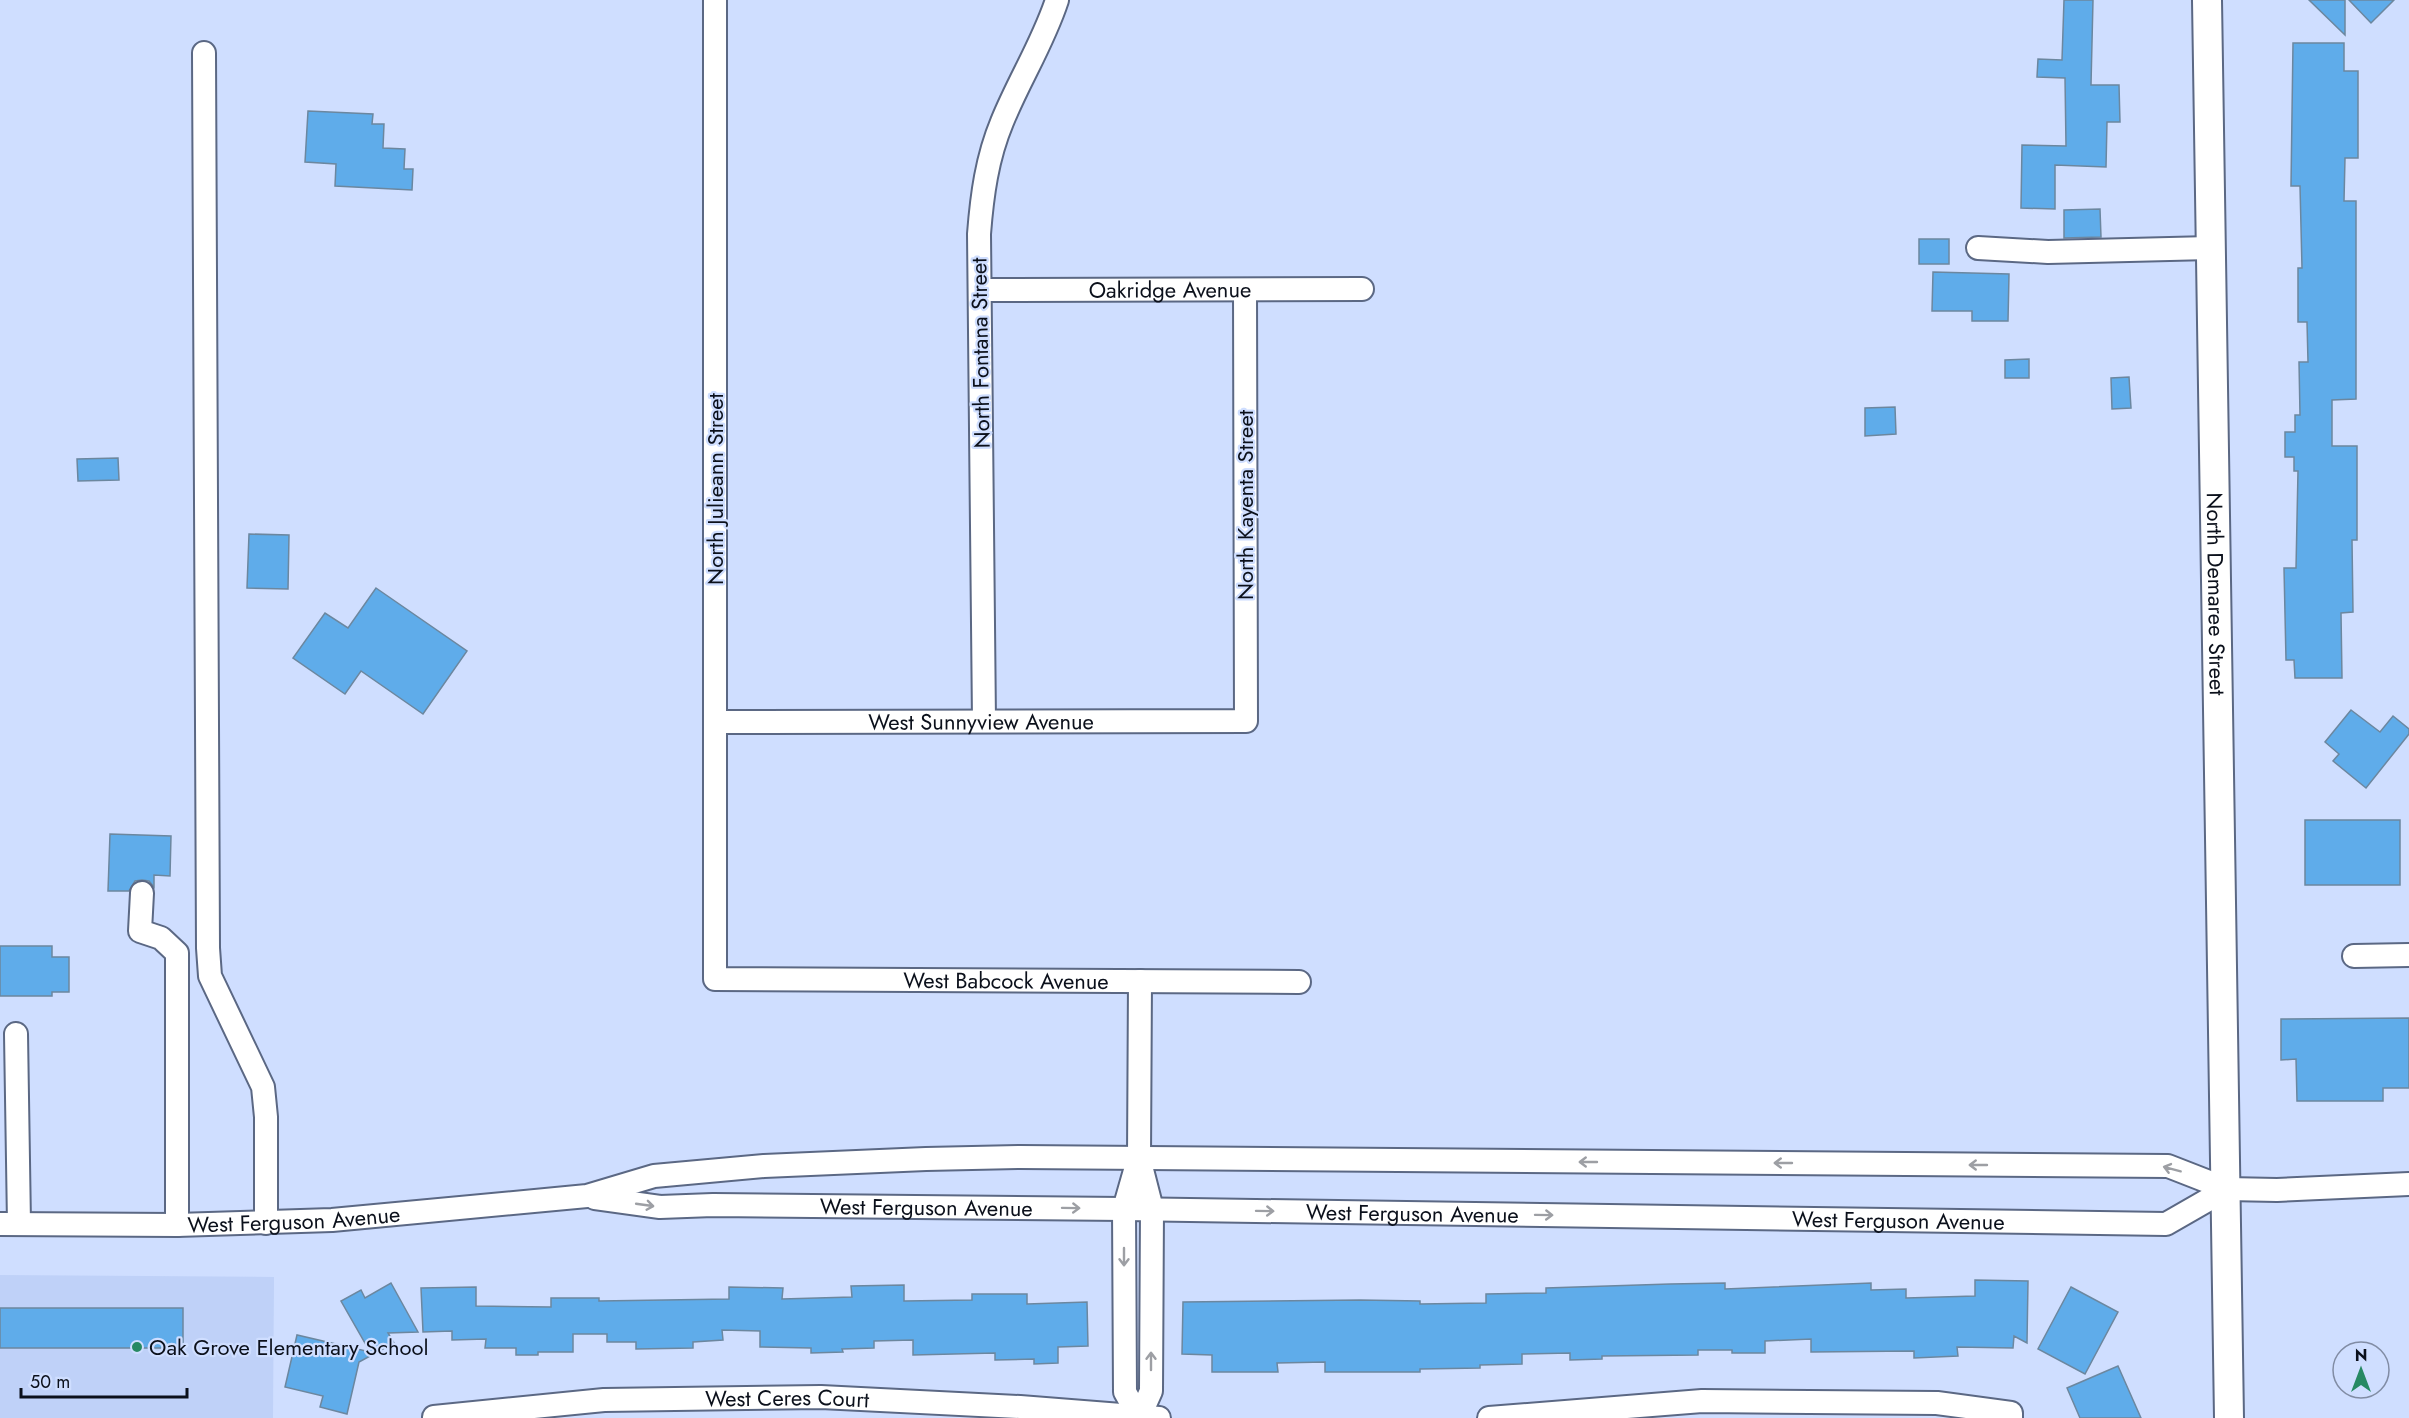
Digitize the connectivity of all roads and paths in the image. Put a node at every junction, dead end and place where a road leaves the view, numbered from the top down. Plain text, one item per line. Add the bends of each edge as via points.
1 (715, 0) edge
2 (1057, 0) edge
3 (2207, 0) edge
4 (204, 53) dead end
5 (1978, 248) dead end
6 (2210, 248) junction
7 (1362, 289) dead end
8 (980, 290) junction
9 (1245, 290) junction
10 (984, 721) junction
11 (1246, 721) joint
12 (715, 722) junction
13 (142, 893) dead end
14 (2354, 956) dead end
15 (2409, 956) edge
16 (715, 979) joint
17 (1140, 981) junction
18 (1299, 982) dead end
19 (16, 1034) dead end
20 (1138, 1158) junction
21 (2409, 1184) edge
22 (2227, 1189) junction
23 (587, 1196) junction
24 (1124, 1209) junction
25 (1152, 1209) junction
26 (266, 1223) junction
27 (10, 1224) edge
28 (177, 1225) junction
29 (2011, 1415) edge
30 (434, 1417) edge
31 (1146, 1418) edge
32 (1489, 1418) edge
33 (2229, 1418) edge

1 - 12 street, North Julieann Street
2 - 8 street, North Fontana Street via 1048,30 1002,121 990,154 982,191
3 - 6 main road, North Demaree Street
4 - 26 street via 208,948 210,976 263,1087
5 - 6 street via 2048,252
6 - 22 main road, North Demaree Street
7 - 9 street, Oakridge Avenue
8 - 9 street, Oakridge Avenue
8 - 10 street, North Fontana Street
9 - 11 street, North Kayenta Street
10 - 11 street, West Sunnyview Avenue
10 - 12 street, West Sunnyview Avenue
12 - 16 street, North Julieann Street
13 - 28 street via 140,931 161,938 177,953
14 - 15 street
16 - 17 street, West Babcock Avenue
17 - 18 street, West Babcock Avenue
17 - 20 street
19 - 27 street
22 -> 20 street, West Ferguson Avenue via 2168,1166
20 - 23 street, West Ferguson Avenue via 985,1157 775,1166 654,1176
20 - 24 street
20 - 25 street
21 - 22 street, West Ferguson Avenue
25 -> 22 street, West Ferguson Avenue via 2166,1224
22 - 33 main road, North Demaree Street
23 -> 24 street, West Ferguson Avenue via 660,1207
23 - 26 street, West Ferguson Avenue
24 - 25 street, West Ferguson Avenue
24 -> 31 street via 1125,1392
31 -> 25 street via 1151,1391
26 - 28 street, West Ferguson Avenue
27 - 28 street, West Ferguson Avenue
29 - 32 street via 1937,1403 1702,1401
30 - 31 street, West Ceres Court via 604,1400 821,1397

